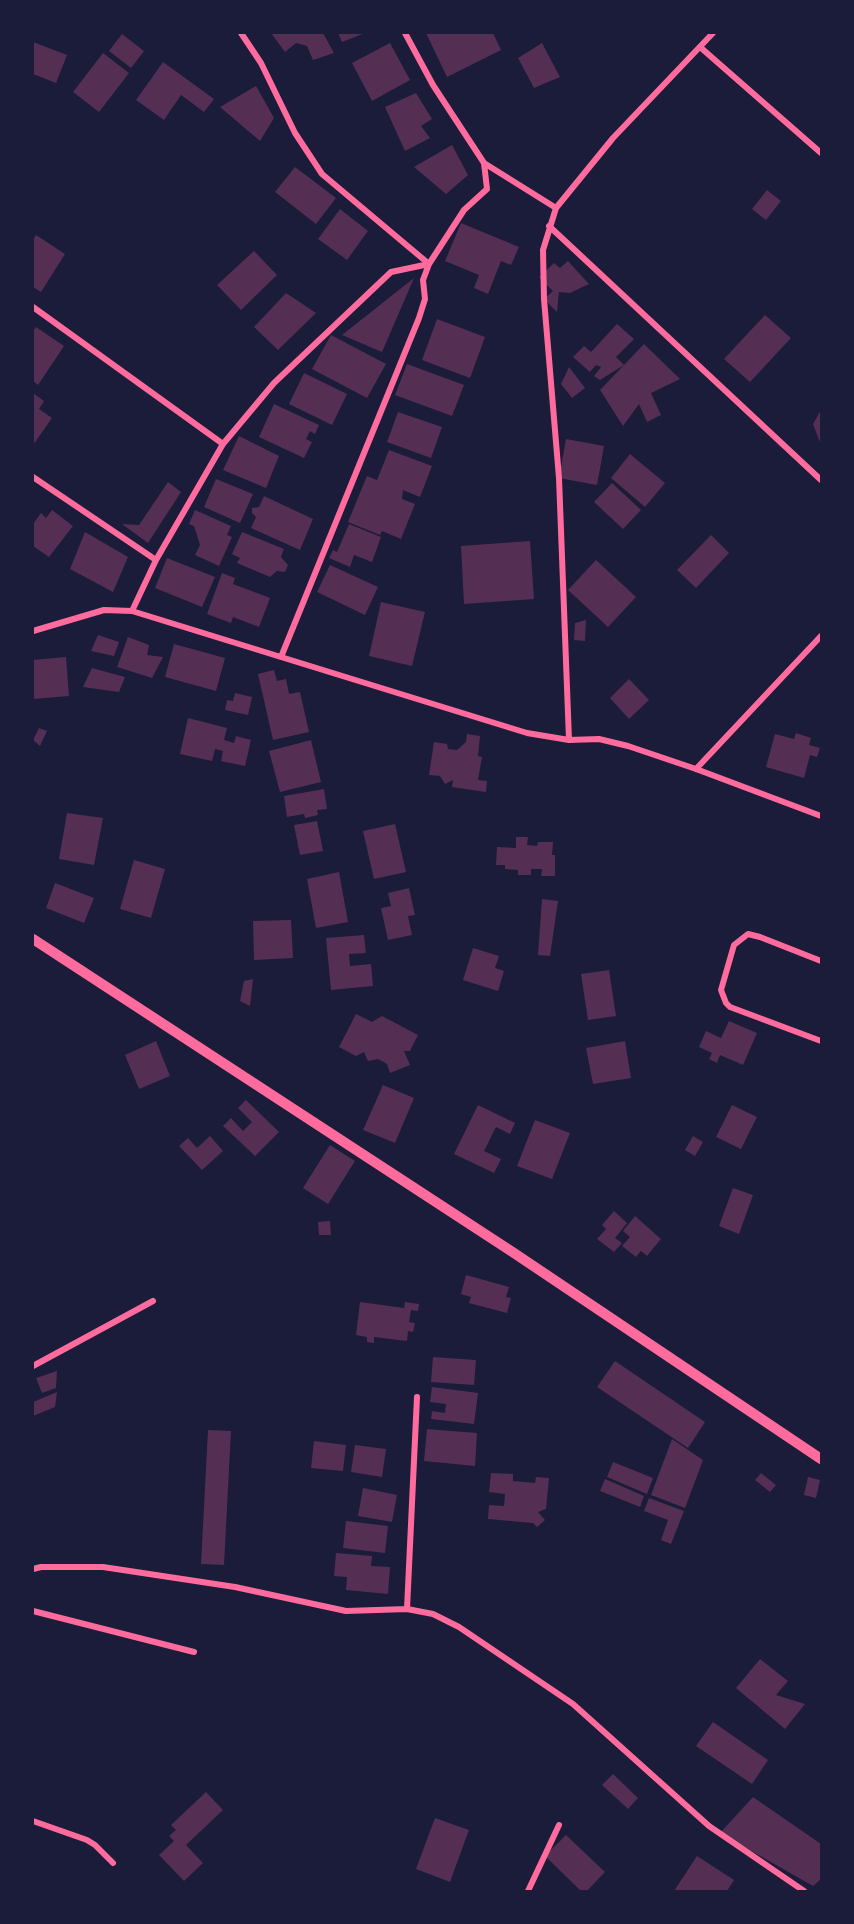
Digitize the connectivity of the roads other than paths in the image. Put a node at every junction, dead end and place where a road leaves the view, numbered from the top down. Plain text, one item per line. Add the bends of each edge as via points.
1 (241, 33) edge
2 (405, 33) edge
3 (713, 33) edge
4 (700, 47) junction
5 (821, 153) edge
6 (484, 162) junction
7 (556, 208) junction
8 (549, 226) junction
9 (429, 264) junction
10 (33, 307) edge
11 (223, 444) junction
12 (33, 477) edge
13 (821, 480) edge
14 (156, 560) junction
15 (132, 611) junction
16 (33, 631) edge
17 (821, 636) edge
18 (281, 657) junction
19 (569, 740) junction
20 (696, 769) junction
21 (821, 816) edge
22 (33, 939) edge
23 (821, 961) edge
24 (821, 1041) edge
25 (153, 1300) dead end
26 (33, 1365) edge
27 (417, 1397) dead end
28 (821, 1459) edge
29 (33, 1569) edge
30 (407, 1609) junction
31 (33, 1611) edge
32 (194, 1652) dead end
33 (33, 1821) edge
34 (559, 1825) dead end
35 (113, 1863) dead end
36 (528, 1891) edge
37 (804, 1891) edge

1 - 9 street via 322,174
2 - 6 street via 433,85
3 - 4 street
4 - 5 street
4 - 7 street via 613,138
6 - 7 street
6 - 9 street via 487,189 464,210
7 - 8 street
8 - 13 street
8 - 19 street via 543,250 544,299 559,478
9 - 11 street via 391,272 274,383
9 - 18 street via 419,318
10 - 11 street
11 - 14 street
12 - 14 street
14 - 15 street
15 - 16 street via 104,610
15 - 18 street
17 - 20 street
18 - 19 street via 516,730
19 - 20 street via 619,744
20 - 21 street
22 - 28 main road
23 - 24 street via 748,934 734,945 721,990 730,1007
25 - 26 street
27 - 30 street
29 - 30 street via 103,1567 235,1587 346,1611
30 - 37 street via 444,1618 561,1694 709,1826
31 - 32 street
33 - 35 street via 87,1840
34 - 36 street

